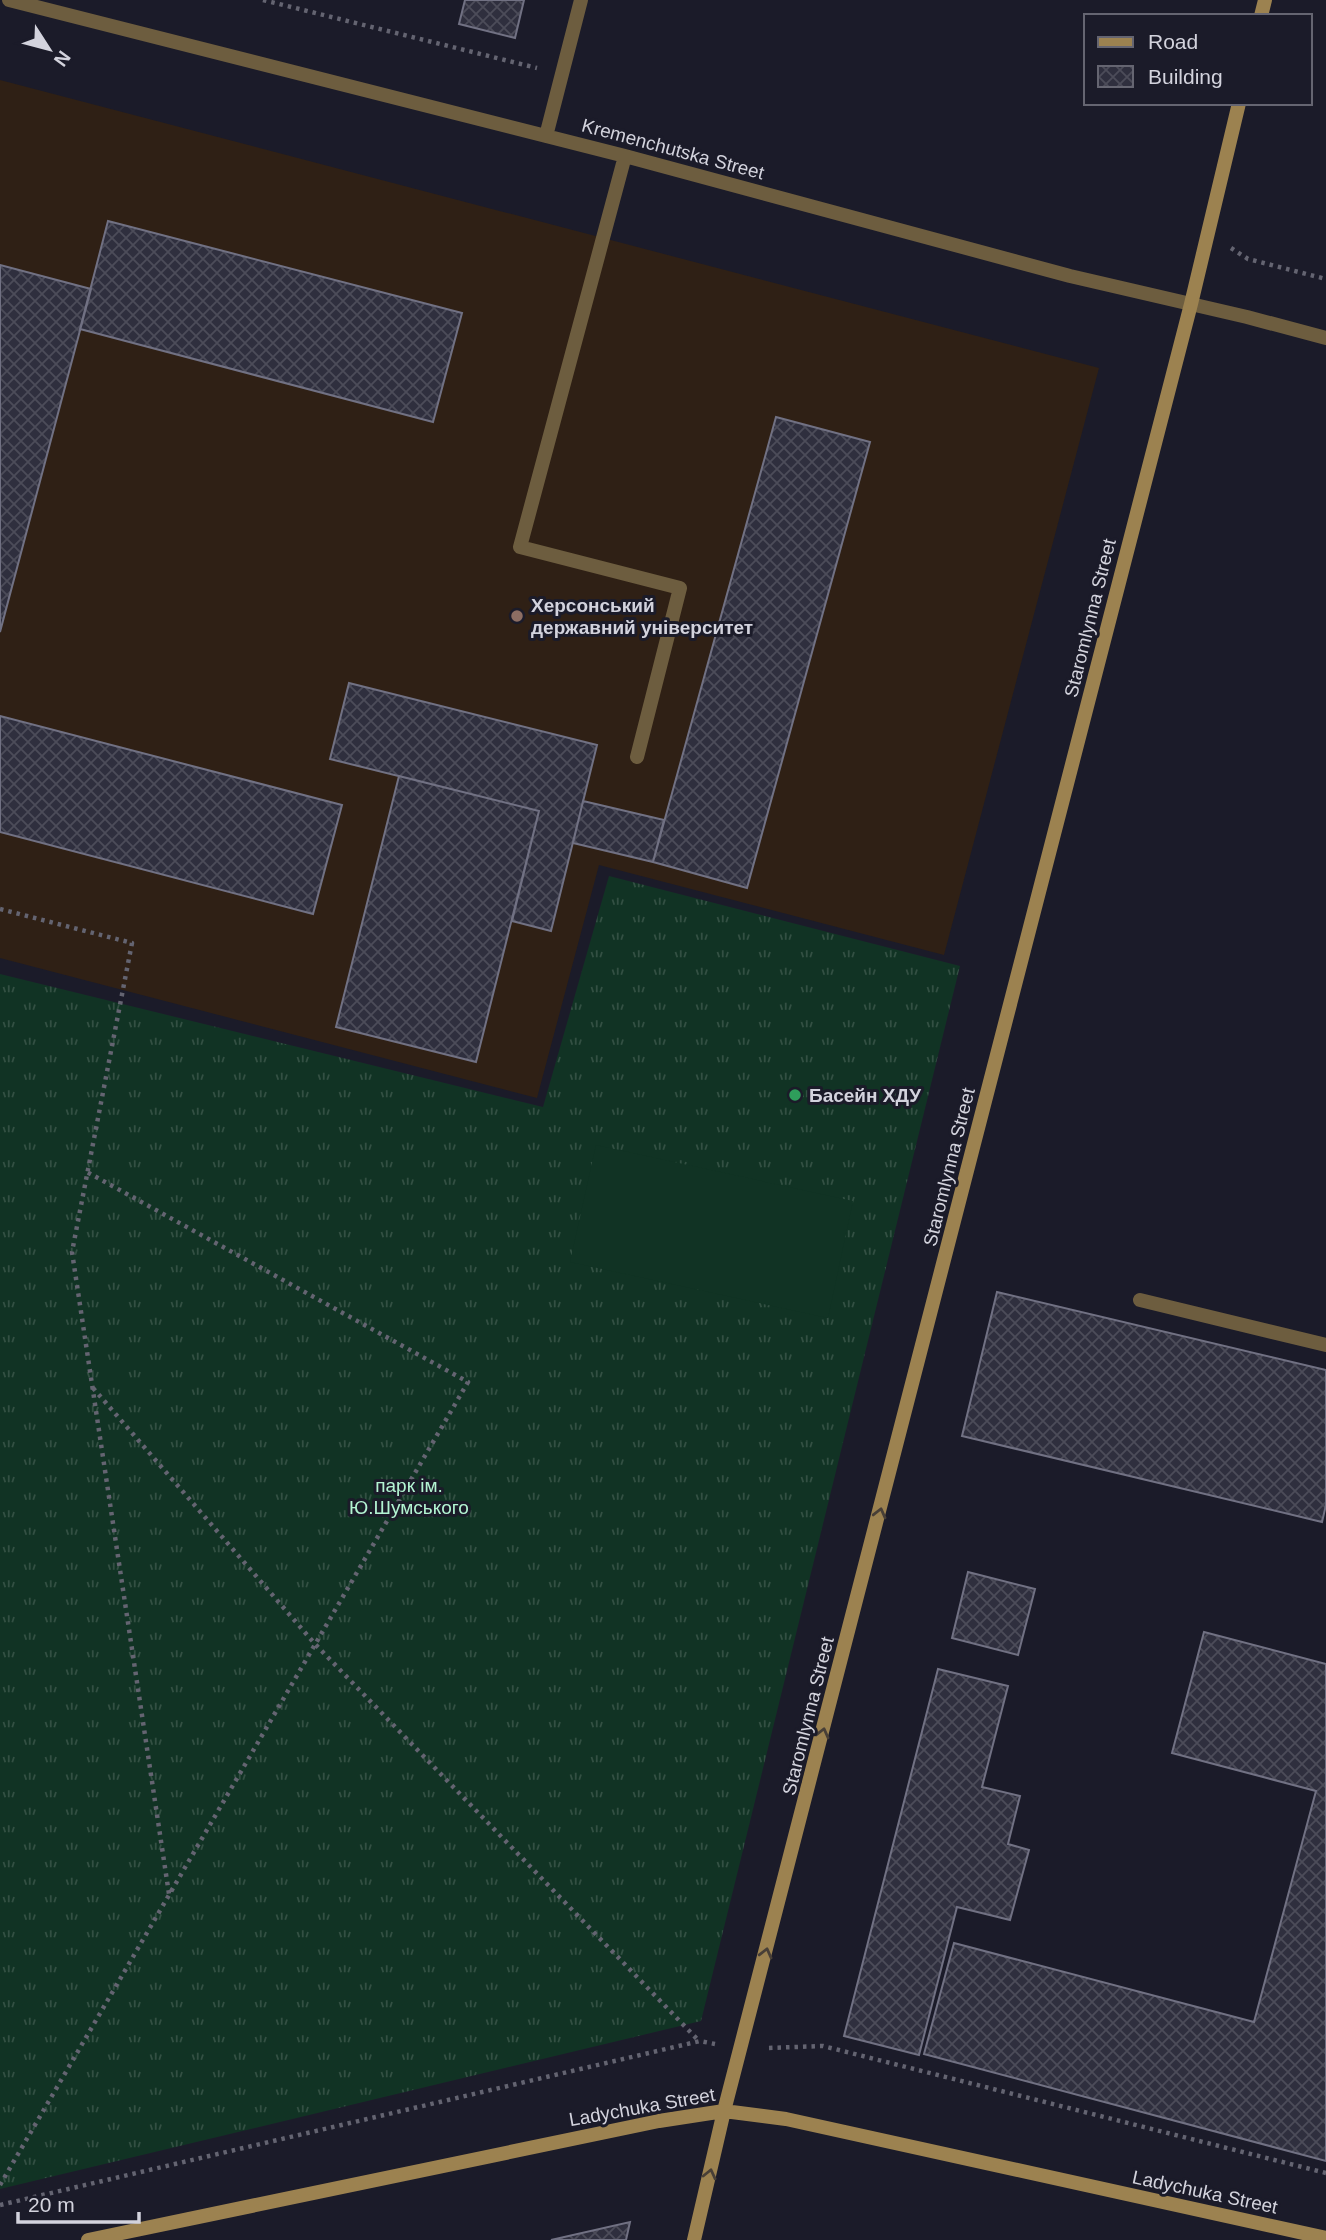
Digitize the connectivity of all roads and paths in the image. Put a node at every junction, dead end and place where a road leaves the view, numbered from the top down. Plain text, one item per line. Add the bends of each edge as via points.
1 (9, 0) edge
2 (264, 0) edge
3 (580, 0) edge
4 (562, 74) junction
5 (1240, 105) edge
6 (547, 136) junction
7 (625, 156) junction
8 (1208, 234) junction
9 (1326, 279) edge
10 (1191, 304) junction
11 (1326, 338) edge
12 (637, 757) dead end
13 (0, 909) edge
14 (88, 1172) junction
15 (1140, 1300) dead end
16 (1326, 1345) edge
17 (93, 1388) junction
18 (315, 1644) junction
19 (169, 1894) junction
20 (700, 2042) junction
21 (742, 2048) junction
22 (724, 2111) junction
23 (1326, 2173) edge
24 (0, 2185) edge
25 (0, 2205) edge
26 (1326, 2238) edge
27 (88, 2240) edge
28 (694, 2240) edge

1 - 6 street, Kremenchutska Street
2 - 4 path
3 - 4 street
4 - 6 street
5 - 8 street, Staromlynna Street
6 - 7 street, Kremenchutska Street
7 - 10 street, Kremenchutska Street via 1070,276
7 - 12 street via 520,547 680,588
8 - 9 path via 1248,259
8 - 10 street, Staromlynna Street
10 - 11 street, Kremenchutska Street
21 -> 10 street, Staromlynna Street
13 - 14 path via 132,943
14 - 17 path via 72,1252
14 - 18 path via 468,1382
15 - 16 street
17 - 18 path
17 - 19 path
18 - 19 path
18 - 20 path
19 - 24 path
20 - 21 path
20 - 25 path
21 - 22 street, Staromlynna Street
21 - 23 path via 823,2046
22 - 26 street, Ladychuka Street via 786,2119
22 - 27 street, Ladychuka Street
28 -> 22 street, Staromlynna Street

